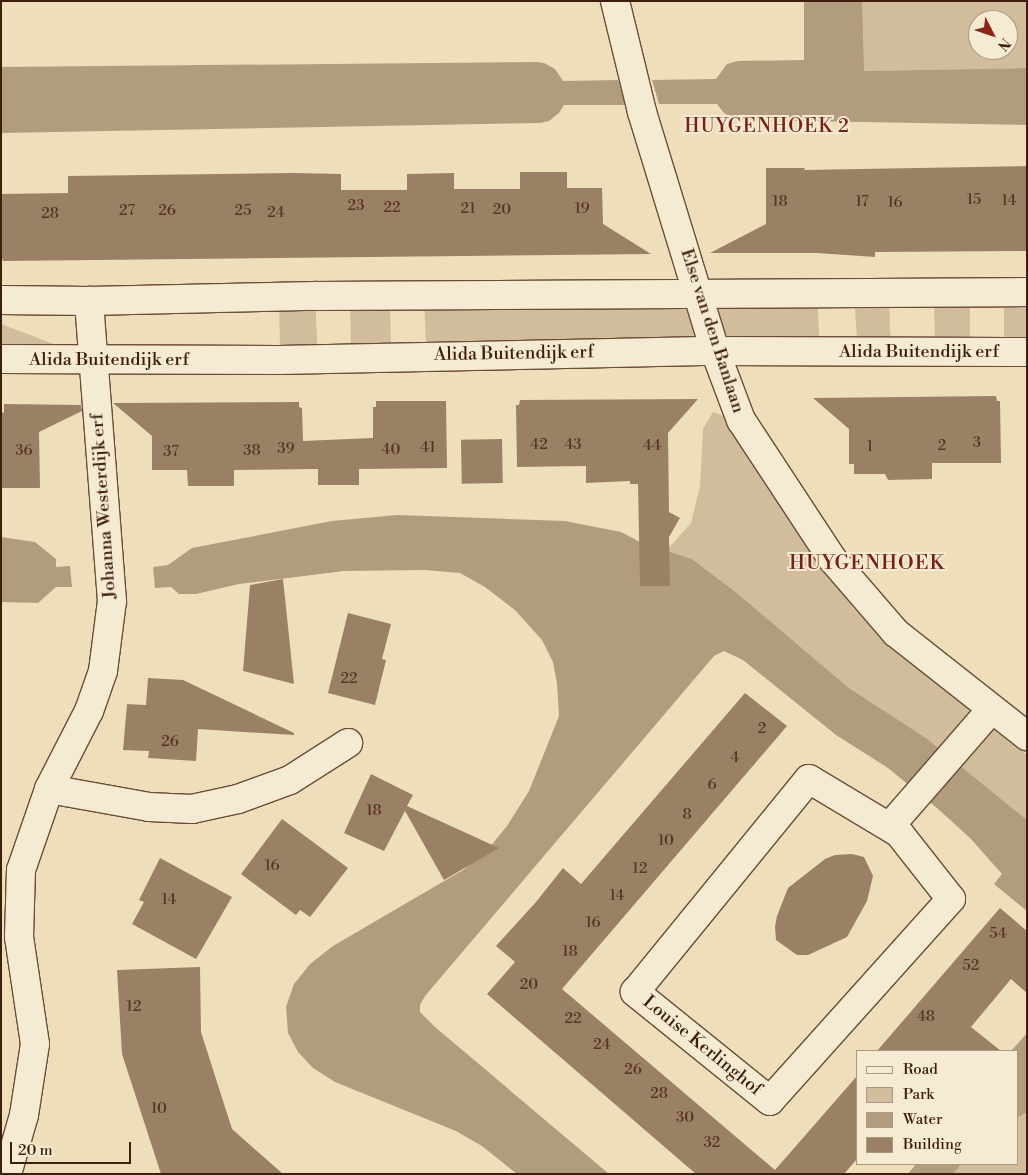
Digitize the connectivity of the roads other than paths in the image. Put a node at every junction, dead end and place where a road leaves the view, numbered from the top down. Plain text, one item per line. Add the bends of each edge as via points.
1 (615, 1) edge
2 (1027, 292) edge
3 (699, 294) junction
4 (1, 300) edge
5 (89, 301) junction
6 (715, 351) junction
7 (1027, 352) edge
8 (1, 359) edge
9 (93, 359) junction
10 (991, 710) junction
11 (1027, 736) edge
12 (348, 743) dead end
13 (49, 789) junction
14 (890, 826) junction
15 (7, 1174) edge

1 - 3 street, Else van den Banlaan via 642,112
2 - 3 street
3 - 5 street
3 - 6 street, Else van den Banlaan
4 - 5 street
5 - 9 street, Johanna Westerdijk erf
6 - 7 street, Alida Buitendijk erf
6 - 9 street, Alida Buitendijk erf via 279,360
6 - 10 street, Else van den Banlaan via 741,420 833,560 896,633
8 - 9 street, Alida Buitendijk erf
9 - 13 street, Johanna Westerdijk erf via 112,601 103,671 89,711
10 - 11 street, Else van den Banlaan
10 - 14 street
12 - 13 street via 290,780 238,799 192,809 149,807
13 - 15 street, Johanna Westerdijk erf via 21,870 18,937 35,1044 24,1115
14 - 14 street, Louise Kerlinghof via 951,899 770,1101 635,992 810,779

